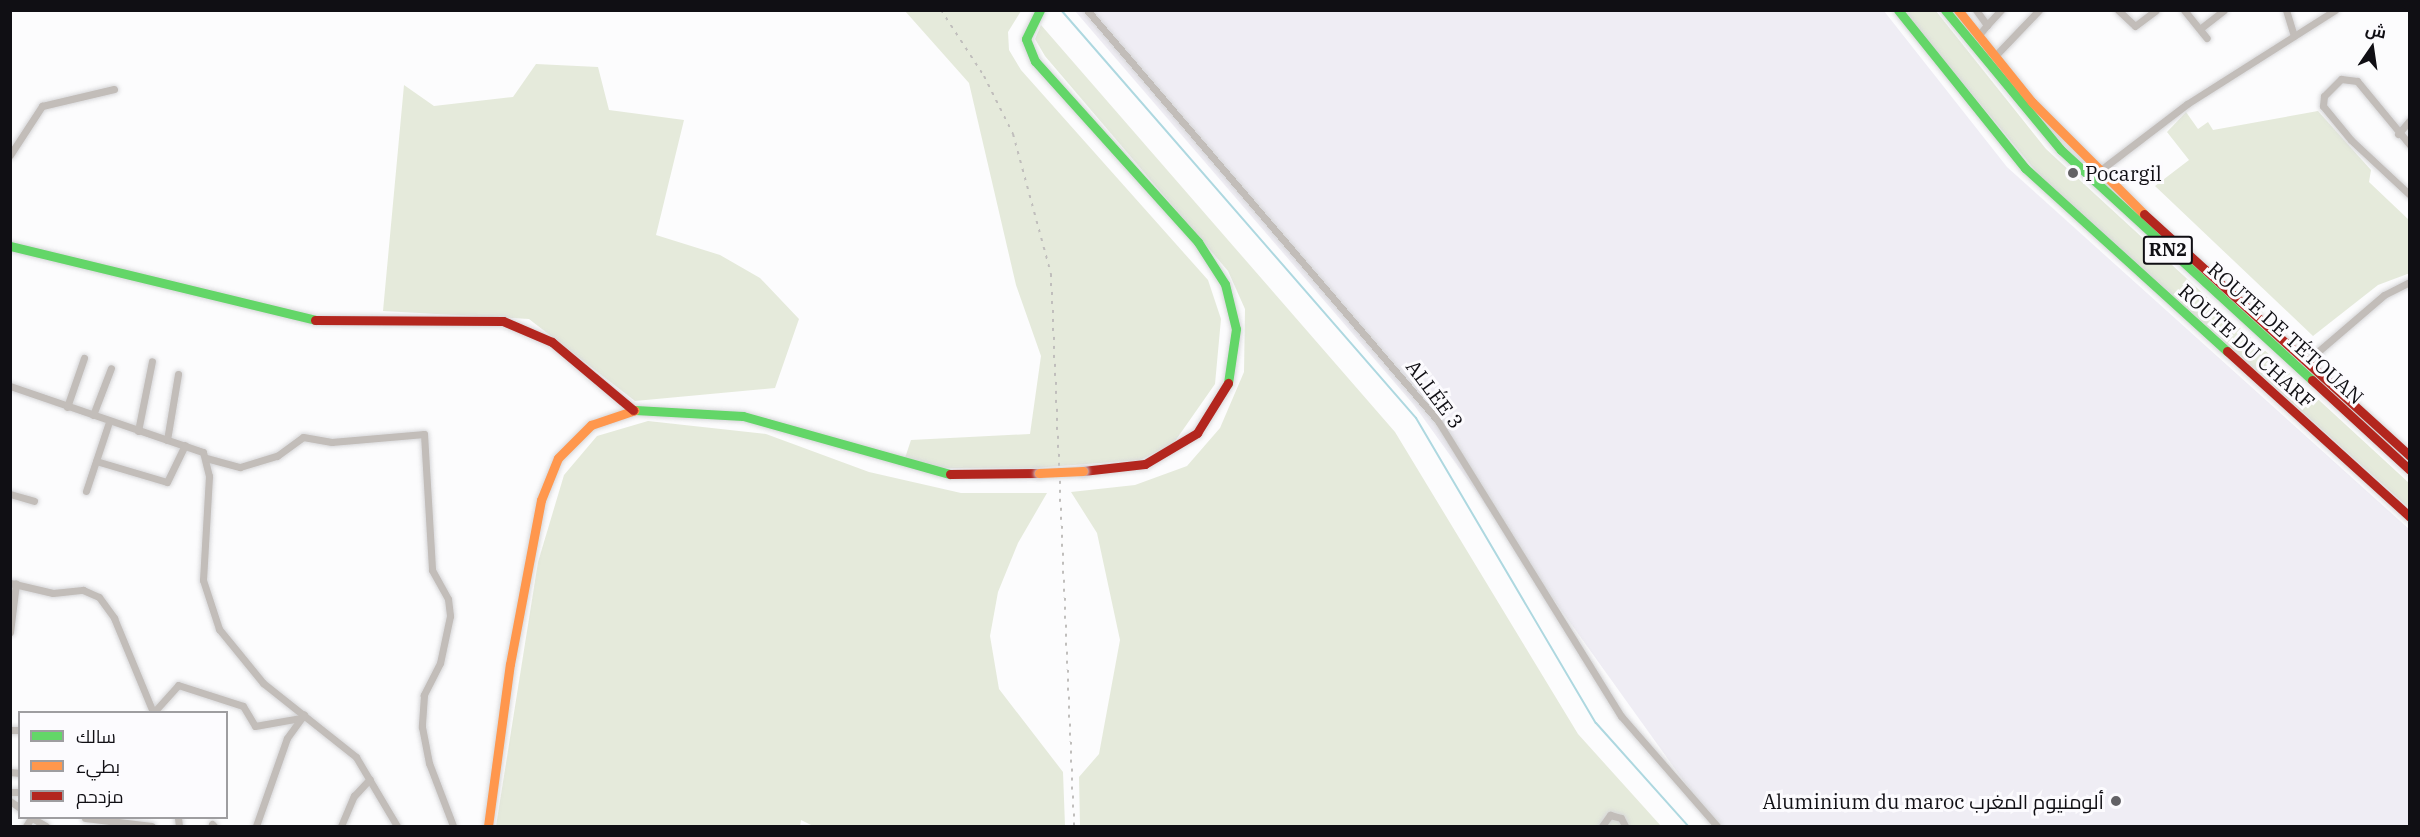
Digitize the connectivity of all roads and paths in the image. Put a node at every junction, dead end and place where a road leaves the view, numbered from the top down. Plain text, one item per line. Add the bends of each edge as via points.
1 (1040, 10) edge
2 (1087, 10) edge
3 (1898, 10) edge
4 (1945, 10) edge
5 (1958, 10) edge
6 (1976, 10) edge
7 (2001, 10) edge
8 (2038, 10) edge
9 (2118, 10) edge
10 (2156, 10) edge
11 (2184, 10) edge
12 (2223, 10) edge
13 (2286, 10) edge
14 (2335, 10) edge
15 (1987, 25) junction
16 (2200, 28) junction
17 (1978, 36) junction
18 (2294, 36) junction
19 (2207, 38) dead end
20 (1995, 56) junction
21 (114, 89) dead end
22 (2409, 120) edge
23 (2398, 134) junction
24 (2409, 145) edge
25 (10, 155) edge
26 (2098, 172) junction
27 (2409, 195) edge
28 (10, 246) edge
29 (2409, 282) edge
30 (84, 358) dead end
31 (152, 361) dead end
32 (2307, 361) junction
33 (111, 368) dead end
34 (178, 374) dead end
35 (10, 386) edge
36 (67, 406) junction
37 (633, 410) junction
38 (93, 416) junction
39 (109, 422) junction
40 (138, 431) junction
41 (167, 441) junction
42 (185, 445) junction
43 (2409, 456) edge
44 (206, 458) junction
45 (96, 461) junction
46 (2409, 470) edge
47 (86, 491) dead end
48 (10, 494) edge
49 (34, 501) dead end
50 (2409, 517) edge
51 (13, 583) edge
52 (10, 632) edge
53 (153, 711) edge
54 (154, 711) edge
55 (303, 716) junction
56 (370, 779) junction
57 (92, 819) edge
58 (178, 823) edge
59 (152, 826) edge
60 (170, 826) edge
61 (256, 826) edge
62 (341, 826) edge
63 (397, 826) edge
64 (453, 826) edge
65 (488, 826) edge
66 (1602, 826) edge
67 (1625, 826) edge
68 (1717, 826) edge

1 - 37 main road, bridge via 1032,18 1026,39 1035,61 1198,242 1225,284 1236,329 1231,378 1197,433 1145,464 1083,471 936,474 766,420
2 - 68 street, ALLÉE 3 via 1438,421 1621,716
3 - 50 main road, ROUTE DU CHARF via 2025,168
4 - 46 main road, ROUTE DE TÉTOUAN / RN2 via 2061,150
5 - 17 main road, ROUTE DE TÉTOUAN / RN2
6 - 15 street
7 - 15 street
8 - 20 street
9 - 10 street via 2135,26
11 - 16 street
12 - 16 street
13 - 18 street
14 - 18 street
15 - 17 street
16 - 19 street
17 - 20 main road, ROUTE DE TÉTOUAN / RN2
18 - 26 street via 2187,104
20 - 26 main road, ROUTE DE TÉTOUAN / RN2
21 - 25 street via 42,106
22 - 23 street
23 - 24 street
23 - 27 street via 2357,81 2341,80 2323,99 2351,140
26 - 32 main road, ROUTE DE TÉTOUAN / RN2
28 - 37 main road via 327,323 503,321 552,342
29 - 32 street via 2384,295
30 - 36 street
31 - 40 street
32 - 43 main road, ROUTE DE TÉTOUAN / RN2
33 - 38 street
34 - 41 street
35 - 36 street
36 - 38 street
37 - 65 main road via 604,418 576,437 548,477 526,571
38 - 39 street
39 - 40 street
39 - 45 street
40 - 41 street
41 - 42 street
42 - 44 street
42 - 45 street via 167,482
44 - 55 street via 207,603 219,629 256,675
44 - 64 street via 240,467 277,456 303,437 332,442 424,434 432,570 448,600 450,616 440,663 424,695 422,727 429,763
45 - 47 street
48 - 49 street
51 - 52 street
51 - 53 street via 52,593 82,590 99,597 114,618
54 - 55 street via 178,685 243,706 255,726
55 - 56 street via 345,747
55 - 61 street via 287,738
56 - 62 street via 354,796
56 - 63 street
57 - 59 street
58 - 60 street
66 - 67 street via 1610,815 1621,818

